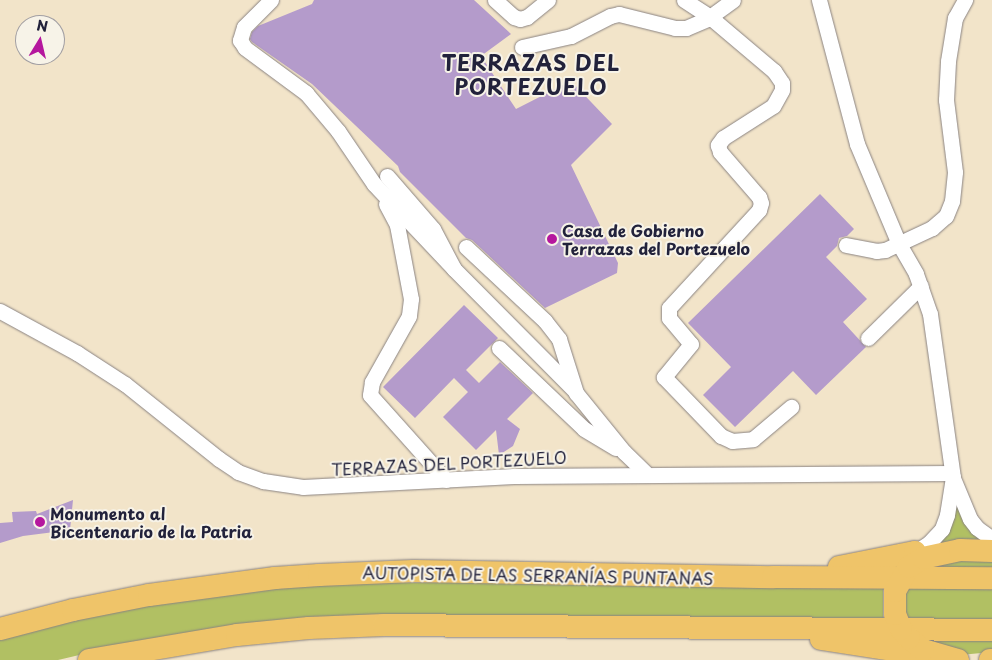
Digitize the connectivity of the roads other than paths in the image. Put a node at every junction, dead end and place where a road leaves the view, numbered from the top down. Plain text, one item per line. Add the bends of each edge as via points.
1 (271, 0) edge
2 (495, 0) edge
3 (548, 0) edge
4 (684, 0) edge
5 (733, 0) edge
6 (819, 0) edge
7 (965, 0) edge
8 (710, 17) junction
9 (522, 47) dead end
10 (381, 180) junction
11 (899, 244) junction
12 (846, 245) dead end
13 (466, 247) dead end
14 (921, 286) junction
15 (0, 311) edge
16 (868, 338) dead end
17 (499, 348) dead end
18 (576, 393) junction
19 (791, 407) dead end
20 (624, 452) junction
21 (646, 473) junction
22 (953, 475) junction
23 (446, 480) junction
24 (992, 539) edge
25 (992, 551) edge
26 (917, 556) junction
27 (773, 577) junction
28 (902, 577) junction
29 (992, 578) edge
30 (762, 628) junction
31 (0, 629) edge
32 (901, 629) junction
33 (992, 630) edge
34 (954, 659) edge
35 (89, 660) edge

1 - 10 street via 244,27 240,40 245,48 306,93
2 - 3 street via 520,19
4 - 8 street
5 - 8 street
6 - 11 street via 857,144
7 - 11 street via 955,18 946,92 956,172 952,201 940,222
8 - 9 street via 686,28 675,28 619,14 571,36
8 - 19 street via 774,71 782,83 782,90 773,106 718,145 720,152 762,203 669,308 668,318 691,344 664,377 721,436 732,441 753,439
10 - 18 street via 433,229 454,269
10 - 23 street via 397,225 411,299 409,316 372,382 370,395
11 - 12 street via 876,251
11 - 14 street
13 - 18 street via 545,321 559,339
14 - 16 street
14 - 22 street via 933,331
15 - 23 street, TERRAZAS DEL PORTEZUELO via 77,353 125,384 238,472 263,481 303,487
17 - 20 street via 584,429
18 - 20 street
20 - 21 street
21 - 22 street, TERRAZAS DEL PORTEZUELO
21 - 23 street, TERRAZAS DEL PORTEZUELO
22 - 24 street via 970,519
22 - 26 street via 942,529
25 - 26 highway via 948,551
26 - 27 highway
26 - 28 highway
27 - 28 highway, AUTOPISTA DE LAS SERRANÍAS PUNTANAS
27 - 31 highway, AUTOPISTA DE LAS SERRANÍAS PUNTANAS via 414,571 284,577 111,601
28 - 29 highway, AUTOPISTA DE LAS SERRANÍAS PUNTANAS
28 - 32 highway via 893,600
30 - 32 highway
30 - 34 highway
30 - 35 highway via 384,625 309,628 237,635
32 - 33 highway
32 - 34 highway via 924,650

